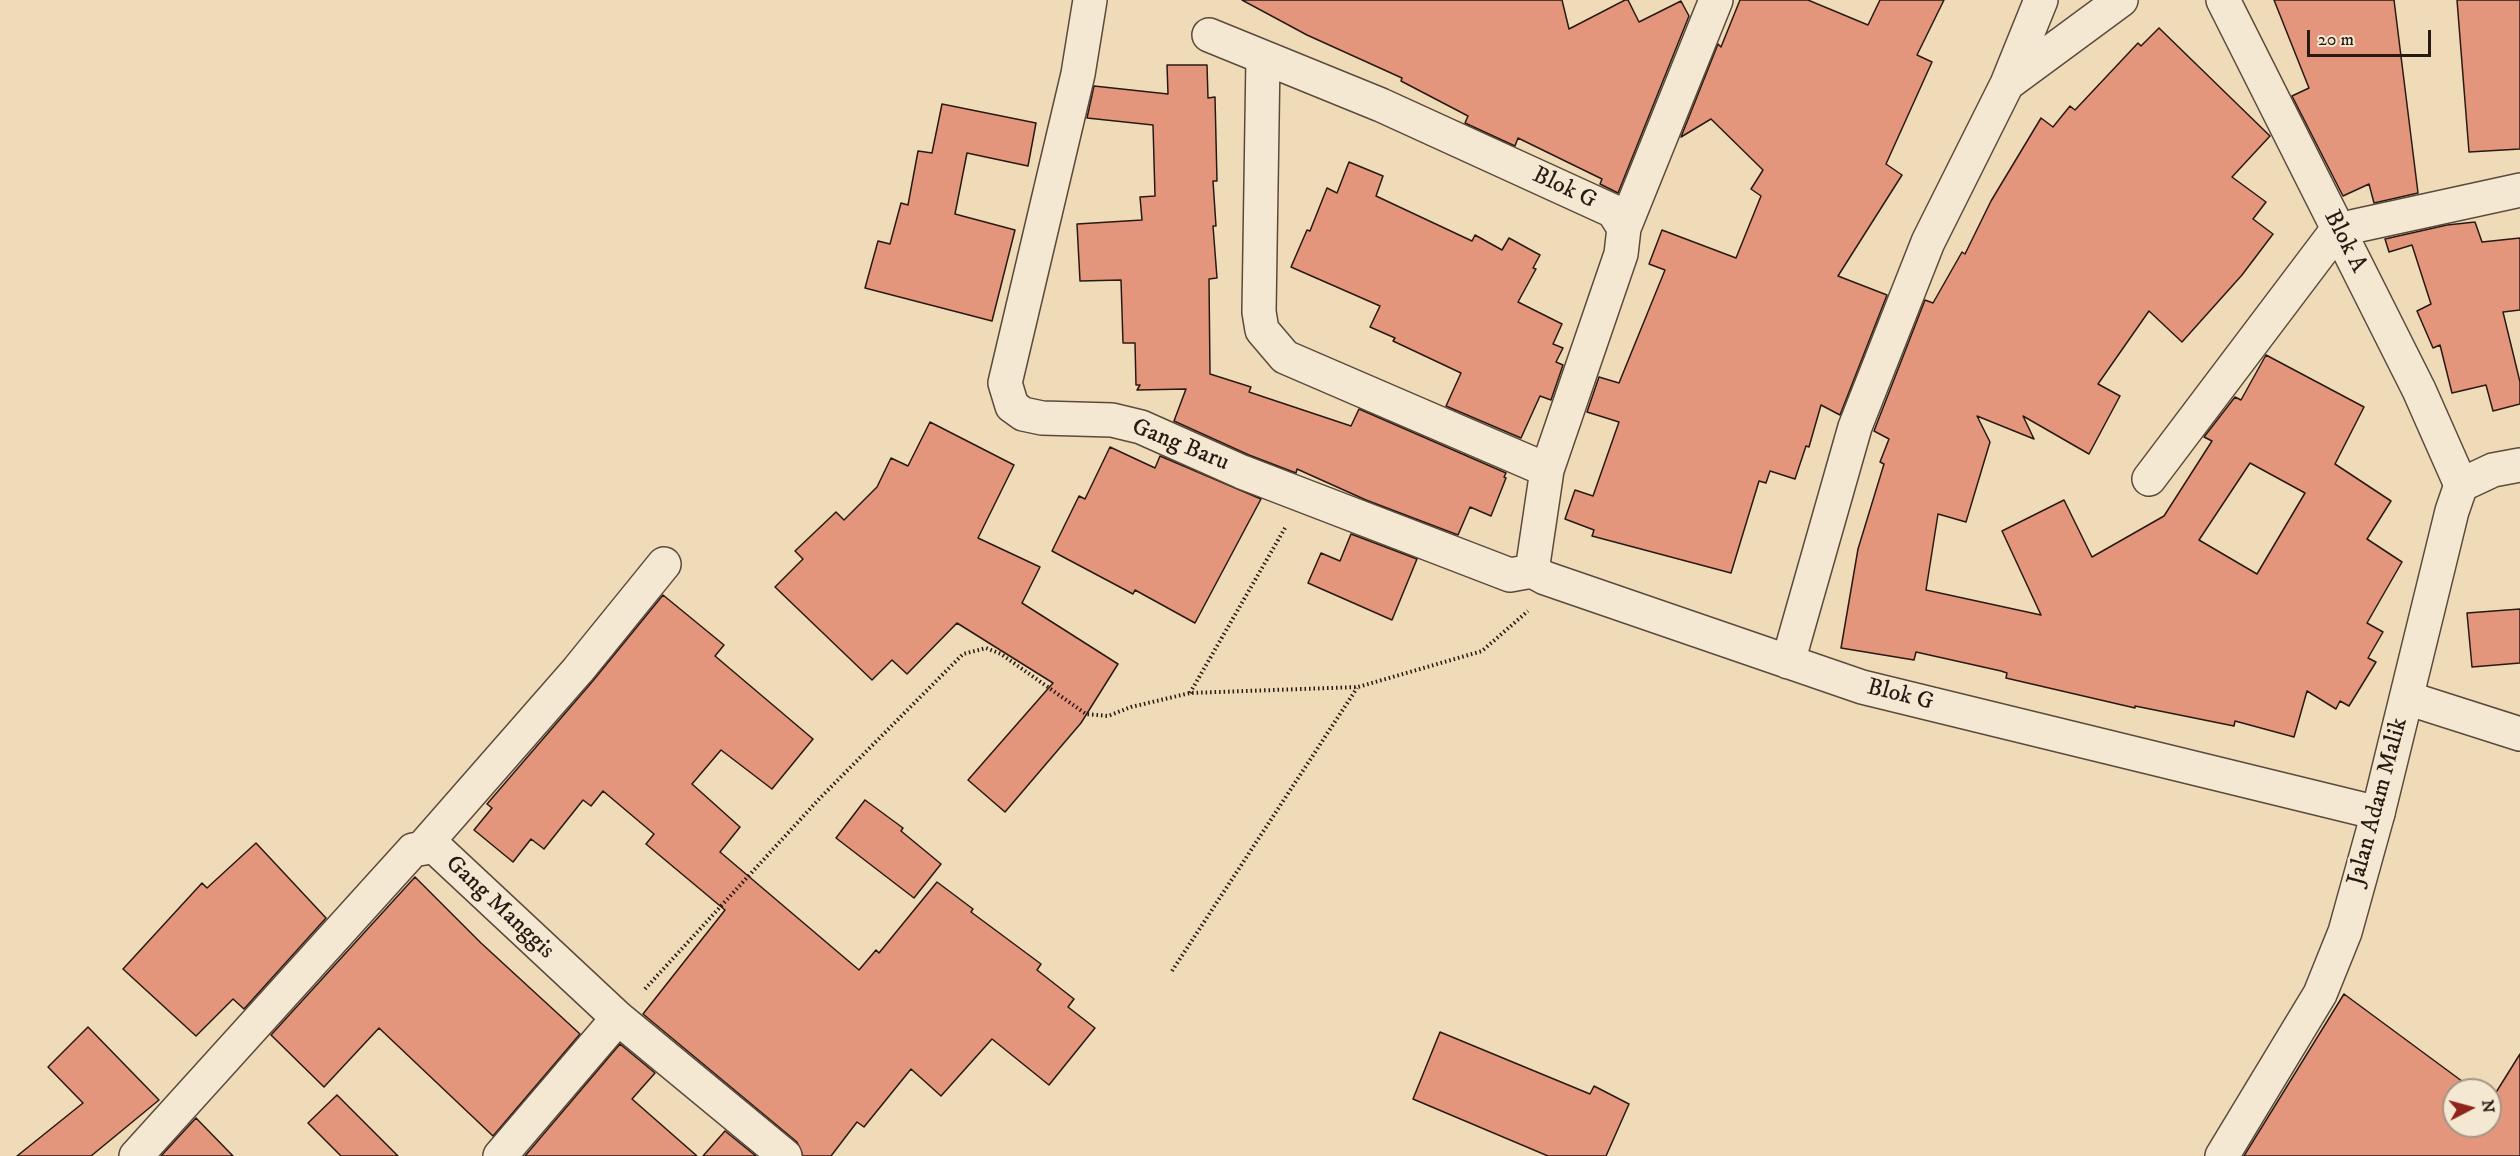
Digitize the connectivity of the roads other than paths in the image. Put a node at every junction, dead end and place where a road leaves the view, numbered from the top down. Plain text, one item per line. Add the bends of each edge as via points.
1 (1090, 0) edge
2 (1716, 0) edge
3 (2041, 0) edge
4 (2121, 0) edge
5 (2223, 0) edge
6 (1209, 35) dead end
7 (1263, 58) junction
8 (2007, 84) junction
9 (2520, 190) edge
10 (1624, 228) junction
11 (2337, 230) junction
12 (2520, 465) edge
13 (1547, 470) junction
14 (2149, 479) dead end
15 (2461, 485) junction
16 (664, 564) dead end
17 (1538, 575) junction
18 (1788, 662) junction
19 (2407, 698) junction
20 (2520, 734) edge
21 (2378, 813) junction
22 (423, 847) junction
23 (618, 1018) junction
24 (136, 1156) edge
25 (500, 1156) edge
26 (785, 1156) edge
27 (2222, 1156) edge

1 - 17 street, Gang Baru via 1078,74 1005,383 1012,406 1023,414 1042,418 1112,420 1141,427 1242,472 1510,575
2 - 10 street
3 - 8 street
4 - 8 street
5 - 11 street, Blok A
6 - 7 street, Blok G
7 - 10 street, Blok G via 1382,105 1612,211
7 - 13 street via 1259,312 1266,337 1285,357
8 - 18 street via 1928,242 1855,427
9 - 11 street
10 - 13 street via 1621,254
11 - 14 street
11 - 15 street, Blok A via 2419,390
12 - 15 street via 2493,470
13 - 17 street
15 - 19 street, Jalan Adam Malik
16 - 22 street via 578,670
17 - 18 street, Blok G
18 - 21 street, Blok G via 1862,687
19 - 20 street
19 - 21 street, Jalan Adam Malik
21 - 27 street, Jalan Adam Malik via 2345,932 2320,994
22 - 23 street, Gang Manggis via 437,849
22 - 24 street, Gang Manggis via 412,850
23 - 25 street
23 - 26 street, Gang Manggis

